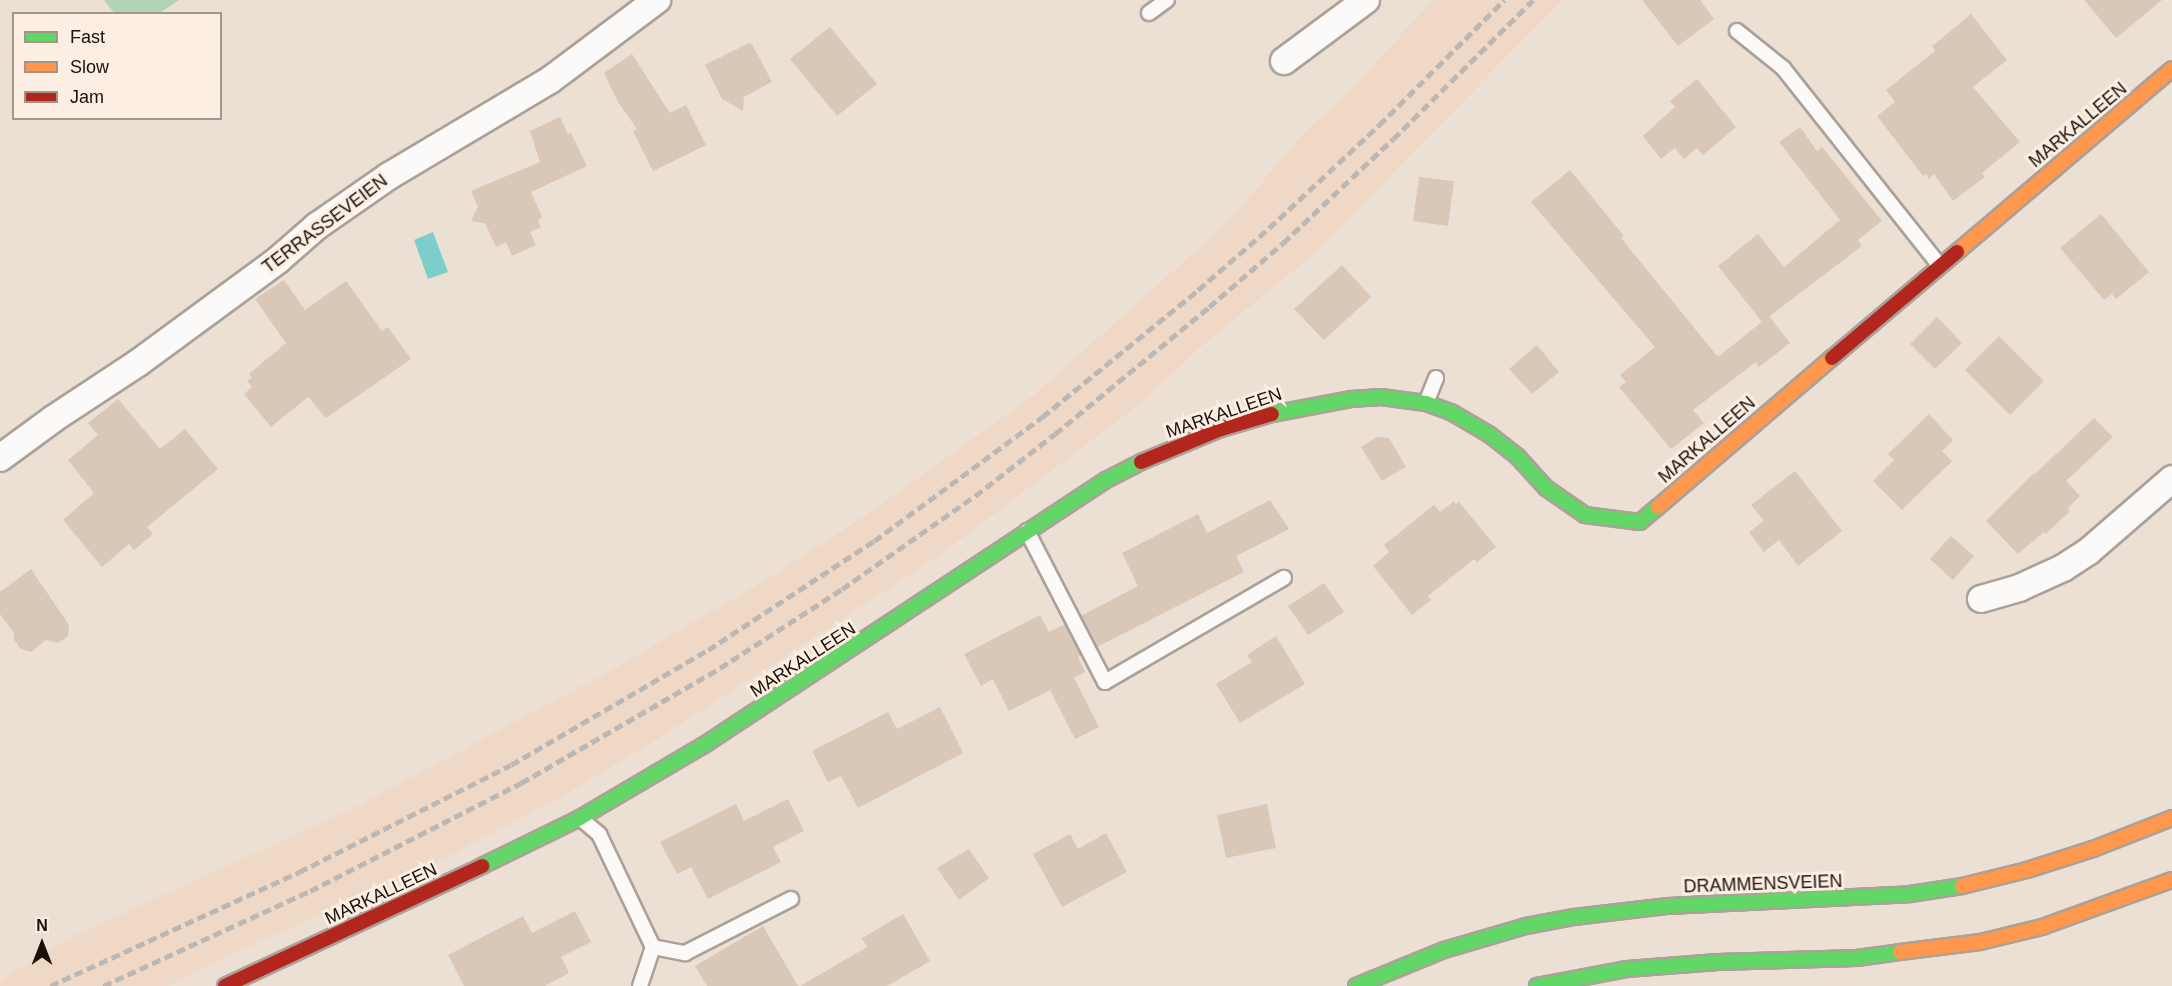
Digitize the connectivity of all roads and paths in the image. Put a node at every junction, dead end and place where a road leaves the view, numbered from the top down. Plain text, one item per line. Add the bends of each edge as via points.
1 (657, 0) edge
2 (1167, 0) edge
3 (1366, 0) edge
4 (1149, 13) dead end
5 (1737, 31) dead end
6 (1284, 61) dead end
7 (2172, 69) edge
8 (1939, 265) junction
9 (1436, 378) dead end
10 (1426, 403) junction
11 (0, 458) edge
12 (2172, 479) edge
13 (1027, 531) junction
14 (1284, 578) dead end
15 (1981, 599) dead end
16 (580, 818) junction
17 (2172, 818) edge
18 (2172, 880) edge
19 (791, 899) dead end
20 (653, 947) junction
21 (225, 986) edge
22 (640, 986) edge
23 (1356, 986) edge
24 (1537, 986) edge

1 - 11 street, TERRASSEVEIEN via 550,80 389,176 317,226 278,260 138,363
2 - 4 lane
3 - 6 street
5 - 8 lane via 1783,68
7 - 8 main road, MARKALLEEN
8 - 10 main road, MARKALLEEN via 1640,522 1585,515 1546,488 1517,456 1490,435 1451,412
9 - 10 lane
10 - 13 main road, MARKALLEEN via 1351,399 1290,409 1230,426 1144,460
12 - 15 street via 2063,568 2019,588
13 - 14 lane via 1105,682
13 - 16 main road, MARKALLEEN via 800,684
16 - 20 lane via 599,834
16 - 21 main road, MARKALLEEN
17 - 23 main road, DRAMMENSVEIEN via 2092,849 1966,885 1854,898 1668,906 1574,916 1444,950
18 - 24 main road via 2042,927 1980,942 1857,958 1627,969
19 - 20 lane via 685,953
20 - 22 lane

